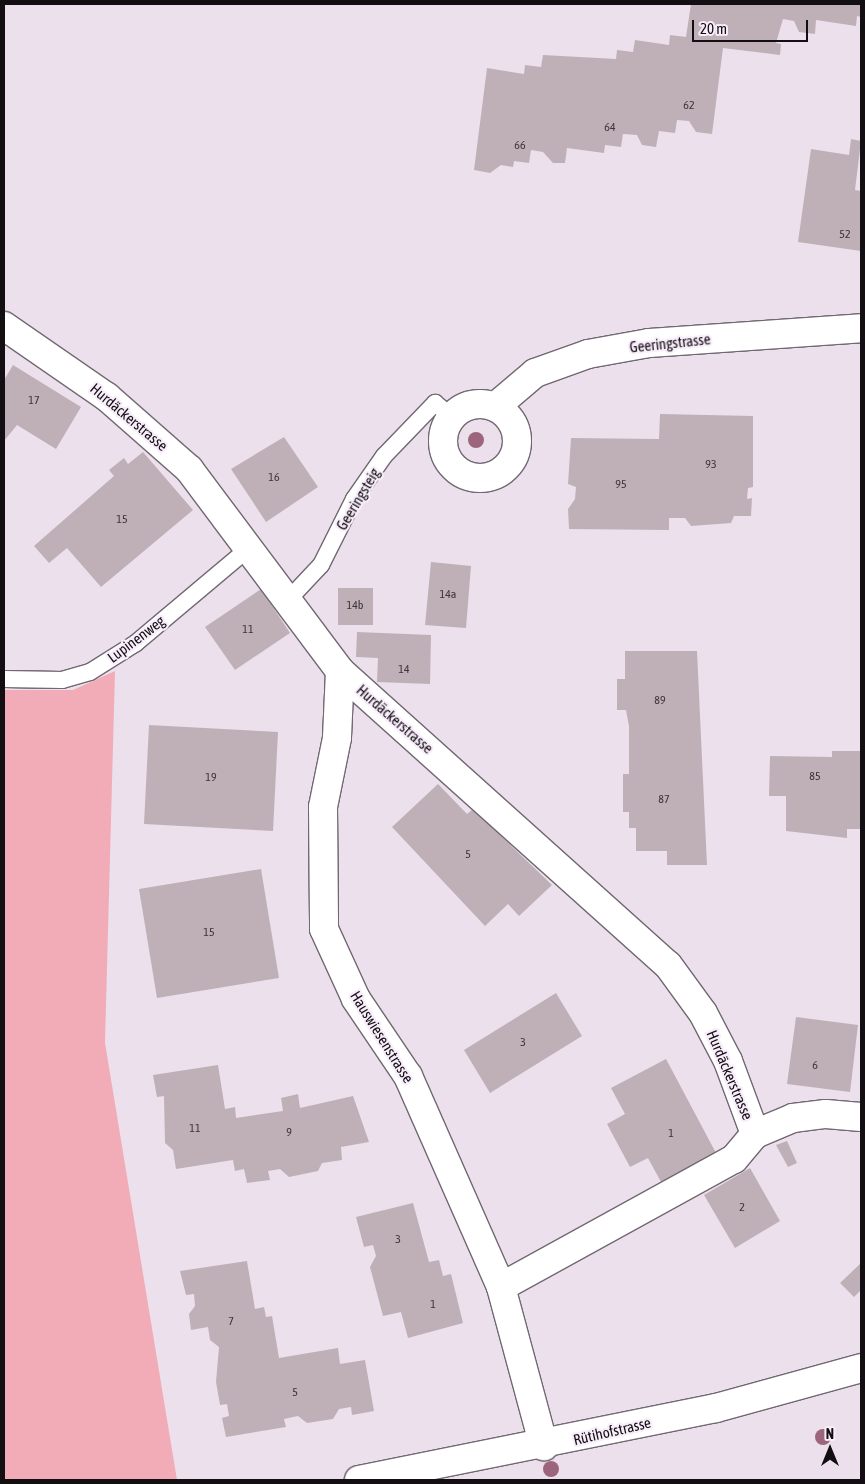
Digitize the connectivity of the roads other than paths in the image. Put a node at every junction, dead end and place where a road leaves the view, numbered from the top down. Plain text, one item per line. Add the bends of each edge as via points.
1 (4, 326) edge
2 (861, 328) edge
3 (495, 407) junction
4 (443, 410) junction
5 (249, 548) junction
6 (288, 600) junction
7 (340, 671) junction
8 (4, 679) edge
9 (861, 1117) edge
10 (756, 1134) junction
11 (501, 1287) junction
12 (861, 1368) edge
13 (544, 1446) junction
14 (359, 1480) edge

1 - 5 street, Hurdäckerstrasse via 107,397 189,468
2 - 3 street, Geeringstrasse via 650,343 588,354 535,373
3 - 4 street via 472,405
3 - 4 street via 516,428 518,444 513,458 489,477 459,471 449,460 444,445
4 - 6 lane, Geeringsteig via 384,456 354,499 321,565
5 - 6 street, Hurdäckerstrasse
5 - 8 lane, Lupinenweg via 136,643 90,672 62,680
6 - 7 street, Hurdäckerstrasse
7 - 10 street, Hurdäckerstrasse via 668,965 711,1029
7 - 11 street, Hauswiesenstrasse via 337,738 323,807 324,929 356,999 408,1076
9 - 10 street, Hurdäckerstrasse via 826,1114 793,1118
10 - 11 street, Hurdäckerstrasse via 734,1159
11 - 13 street, Hauswiesenstrasse
12 - 13 street, Rütihofstrasse via 716,1408
13 - 14 street, Rütihofstrasse

